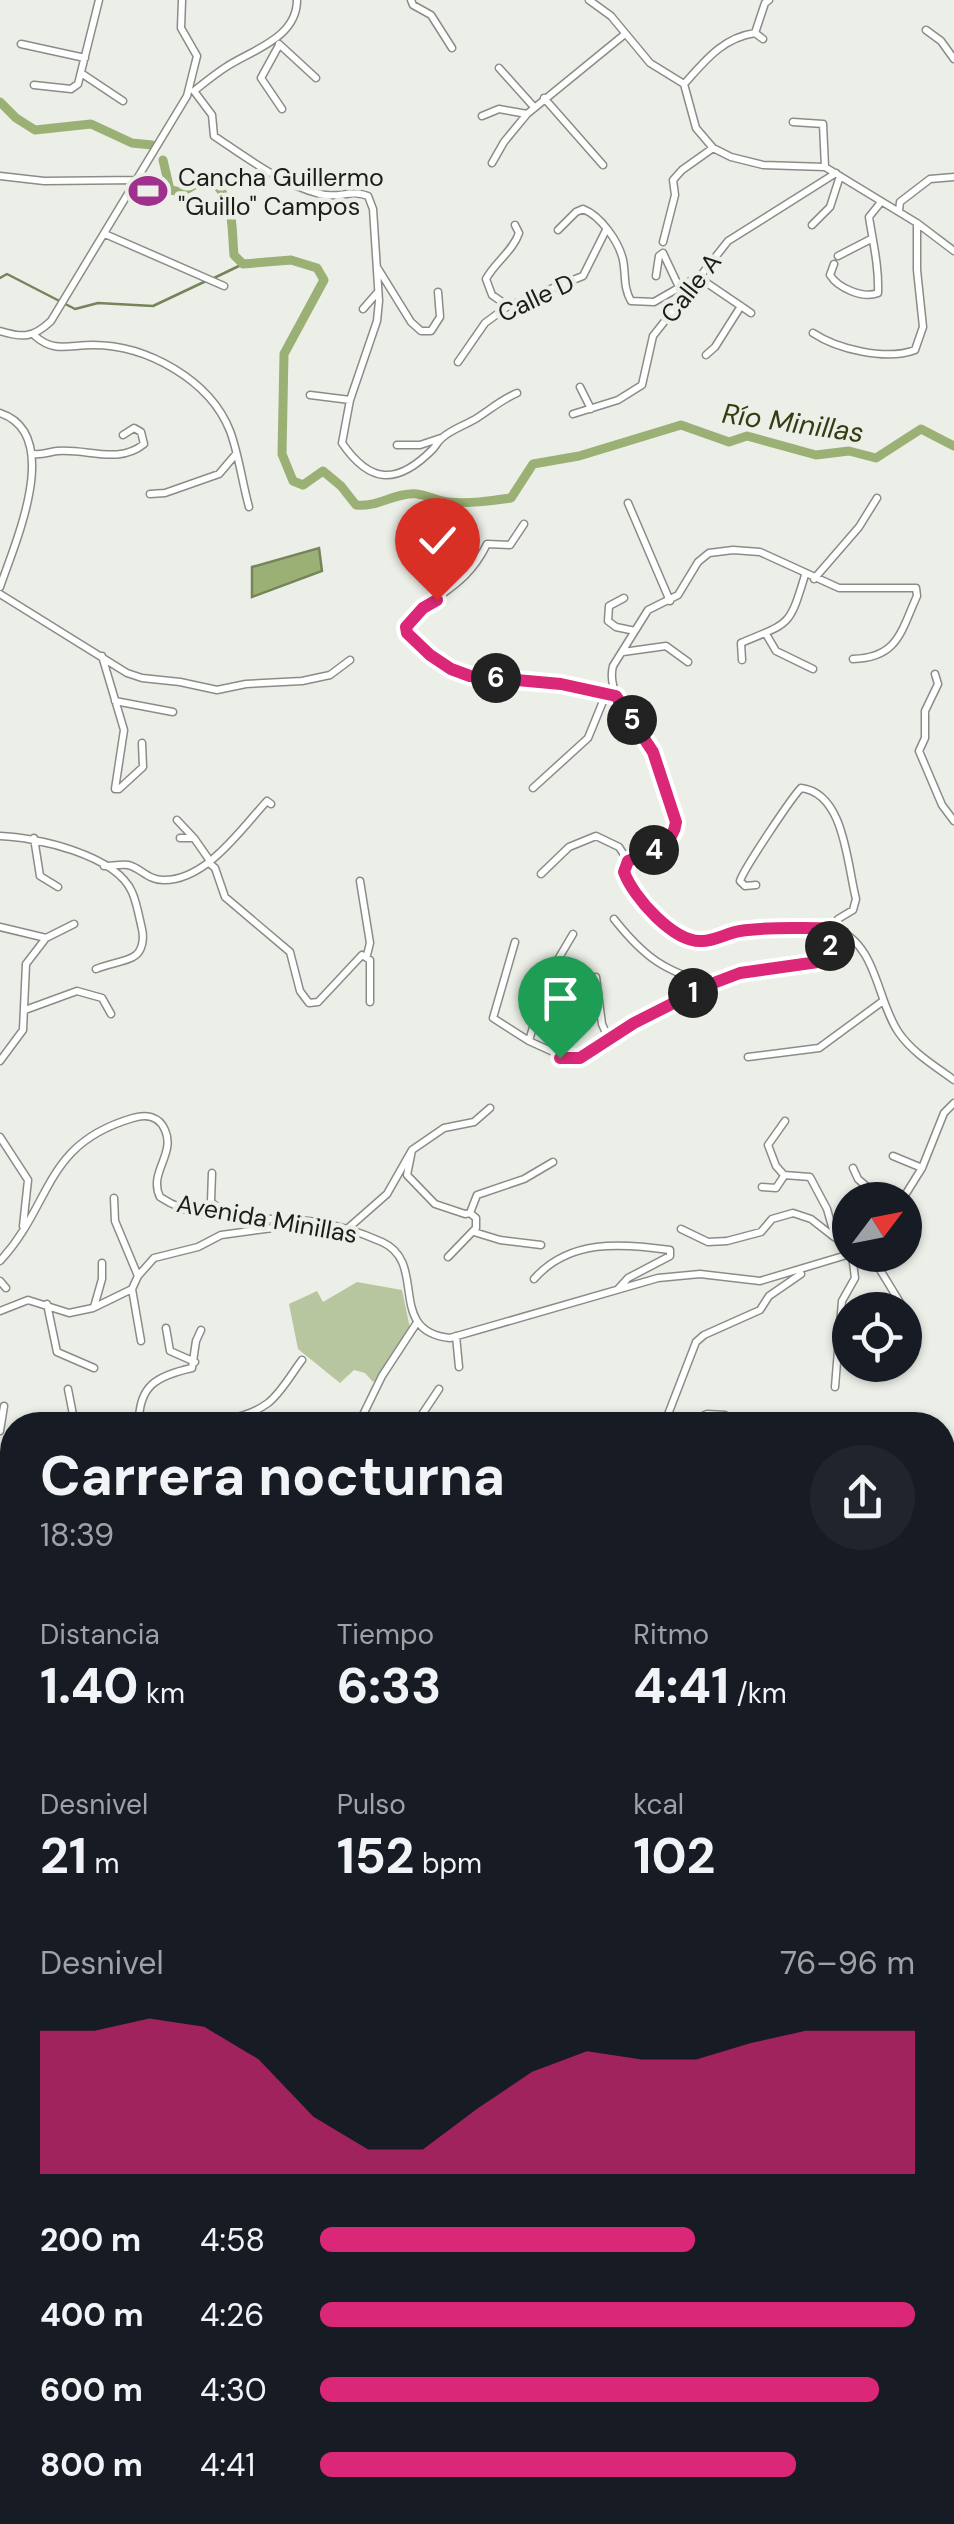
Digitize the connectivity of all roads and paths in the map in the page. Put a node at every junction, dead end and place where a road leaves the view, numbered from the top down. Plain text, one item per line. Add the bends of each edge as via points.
1 (99, 0) edge
2 (182, 0) edge
3 (297, 0) edge
4 (411, 0) edge
5 (590, 0) edge
6 (769, 0) edge
7 (926, 30) dead end
8 (755, 33) junction
9 (625, 34) junction
10 (763, 39) dead end
11 (279, 42) junction
12 (21, 44) dead end
13 (452, 48) dead end
14 (85, 58) junction
15 (954, 59) edge
16 (500, 68) dead end
17 (82, 73) junction
18 (316, 78) dead end
19 (684, 84) junction
20 (34, 85) dead end
21 (191, 94) junction
22 (544, 98) junction
23 (124, 102) dead end
24 (534, 107) junction
25 (282, 108) dead end
26 (527, 114) junction
27 (482, 116) dead end
28 (793, 122) dead end
29 (713, 148) junction
30 (492, 163) dead end
31 (603, 165) dead end
32 (825, 167) junction
33 (838, 174) junction
34 (0, 176) edge
35 (954, 177) edge
36 (139, 180) junction
37 (880, 202) junction
38 (899, 212) junction
39 (917, 223) junction
40 (515, 225) dead end
41 (812, 225) dead end
42 (606, 229) junction
43 (558, 230) dead end
44 (105, 234) junction
45 (871, 239) junction
46 (663, 242) dead end
47 (954, 251) edge
48 (376, 266) junction
49 (656, 276) dead end
50 (698, 277) junction
51 (224, 286) dead end
52 (679, 287) junction
53 (378, 292) junction
54 (438, 292) dead end
55 (508, 306) junction
56 (741, 306) junction
57 (364, 309) dead end
58 (752, 312) dead end
59 (0, 332) edge
60 (813, 333) dead end
61 (35, 336) junction
62 (706, 355) dead end
63 (458, 362) dead end
64 (580, 387) dead end
65 (517, 393) dead end
66 (310, 395) dead end
67 (350, 400) junction
68 (591, 410) junction
69 (0, 414) edge
70 (573, 414) dead end
71 (123, 434) dead end
72 (442, 437) junction
73 (398, 445) dead end
74 (34, 454) junction
75 (236, 454) junction
76 (150, 494) dead end
77 (877, 498) dead end
78 (628, 503) dead end
79 (249, 507) dead end
80 (524, 524) dead end
81 (806, 575) junction
82 (814, 579) junction
83 (0, 590) edge
84 (624, 598) dead end
85 (670, 600) junction
86 (635, 631) junction
87 (766, 634) junction
88 (622, 652) junction
89 (102, 654) junction
90 (853, 659) dead end
91 (350, 660) dead end
92 (742, 660) dead end
93 (688, 662) dead end
94 (813, 668) dead end
95 (934, 674) dead end
96 (606, 694) junction
97 (616, 696) junction
98 (114, 700) junction
99 (173, 712) dead end
100 (142, 743) dead end
101 (933, 752) dead end
102 (921, 757) junction
103 (533, 788) dead end
104 (272, 804) dead end
105 (177, 820) dead end
106 (954, 821) edge
107 (0, 836) edge
108 (34, 838) junction
109 (180, 838) dead end
110 (194, 838) junction
111 (628, 861) junction
112 (209, 862) junction
113 (103, 866) junction
114 (541, 874) dead end
115 (360, 881) dead end
116 (756, 885) dead end
117 (58, 887) dead end
118 (614, 919) dead end
119 (74, 924) dead end
120 (0, 926) edge
121 (834, 928) junction
122 (573, 934) dead end
123 (46, 938) junction
124 (515, 942) dead end
125 (367, 955) junction
126 (96, 968) dead end
127 (596, 977) dead end
128 (711, 984) junction
129 (882, 1001) junction
130 (370, 1002) dead end
131 (25, 1010) junction
132 (111, 1014) dead end
133 (609, 1040) junction
134 (530, 1041) junction
135 (2, 1056) edge
136 (748, 1057) dead end
137 (954, 1080) edge
138 (954, 1103) edge
139 (490, 1108) dead end
140 (786, 1121) dead end
141 (0, 1137) edge
142 (412, 1150) junction
143 (893, 1156) dead end
144 (554, 1162) dead end
145 (853, 1168) dead end
146 (922, 1168) junction
147 (212, 1173) dead end
148 (784, 1175) junction
149 (861, 1182) edge
150 (913, 1182) edge
151 (762, 1187) dead end
152 (114, 1198) dead end
153 (470, 1213) junction
154 (230, 1218) junction
155 (279, 1221) junction
156 (23, 1226) junction
157 (832, 1226) edge
158 (681, 1229) dead end
159 (346, 1230) junction
160 (474, 1232) junction
161 (832, 1236) edge
162 (540, 1244) dead end
163 (448, 1256) dead end
164 (832, 1260) edge
165 (0, 1261) edge
166 (102, 1263) dead end
167 (808, 1269) junction
168 (854, 1272) edge
169 (138, 1276) junction
170 (534, 1279) dead end
171 (132, 1289) junction
172 (617, 1290) junction
173 (47, 1304) junction
174 (93, 1308) junction
175 (0, 1311) edge
176 (416, 1324) junction
177 (166, 1328) dead end
178 (201, 1330) dead end
179 (456, 1336) junction
180 (141, 1341) dead end
181 (302, 1360) dead end
182 (195, 1362) junction
183 (459, 1367) dead end
184 (94, 1368) dead end
185 (835, 1387) dead end
186 (68, 1389) dead end
187 (439, 1390) dead end
188 (4, 1406) dead end
189 (3, 1412) edge
190 (72, 1412) edge
191 (140, 1412) edge
192 (248, 1412) edge
193 (364, 1412) edge
194 (424, 1412) edge
195 (669, 1412) edge
196 (0, 1460) edge
197 (0, 1492) edge

1 - 14 street
2 - 21 street via 181,28 197,56
3 - 11 street
4 - 13 street via 431,15
5 - 9 street
6 - 8 street
7 - 15 street
8 - 10 street
8 - 19 street via 719,46
9 - 19 street via 650,62
9 - 22 street
11 - 18 street
11 - 21 street via 224,68
11 - 25 street via 261,78
12 - 14 street
14 - 17 street
16 - 24 street
17 - 20 street via 71,89
17 - 23 street
19 - 29 street via 696,128
21 - 36 street
21 - 48 street via 212,114 214,136 259,166 323,195 368,196
22 - 24 street
22 - 31 street
24 - 26 street
26 - 27 street via 499,108
26 - 30 street
28 - 32 street via 823,124
29 - 32 street via 763,166
29 - 46 street via 673,180
32 - 33 street
33 - 37 street
33 - 41 street via 830,207
33 - 50 street, Calle A via 728,241
34 - 36 street
35 - 38 street via 930,179 900,202
36 - 44 street
37 - 38 street
37 - 45 street via 869,217
38 - 39 street
39 - 47 street
39 - 60 street via 924,326 914,350 901,355 830,344
40 - 55 street via 516,242 486,279 492,295
42 - 43 street via 584,209
42 - 52 street via 622,257 631,301 654,302
42 - 55 street, Calle D via 583,276
44 - 51 street
44 - 61 street
45 - 45 street via 878,292 864,295 834,283 836,260
48 - 53 street
48 - 54 street via 421,331 431,331 440,317
49 - 52 street via 663,254
50 - 52 street
50 - 56 street
50 - 68 street, Calle A via 653,336 642,385
53 - 57 street
53 - 67 street via 377,321
55 - 63 street, Calle D via 485,323
56 - 58 street
56 - 62 street
59 - 61 street
61 - 75 street via 54,348 96,345 174,368 220,413
64 - 68 street
65 - 72 street
66 - 67 street
67 - 72 street via 342,444 370,474 403,472
68 - 70 street, Calle A
69 - 74 street via 12,418
71 - 74 street via 134,428 144,444 134,452 96,456
72 - 73 street
74 - 83 street via 24,515
75 - 76 street via 219,474
75 - 79 street
77 - 82 street
78 - 85 street
80 - 96 street via 510,545 487,544 475,568 423,608 407,633 430,655 470,676
81 - 82 street
81 - 85 street via 760,552 709,553
81 - 87 street via 790,618
82 - 90 street via 838,588 916,588 895,644 869,659
83 - 89 street
84 - 86 street via 609,606 608,622
85 - 86 street via 648,610
86 - 88 street
87 - 92 street via 742,643
87 - 94 street via 776,652
88 - 93 street via 666,646
88 - 97 street via 610,675
89 - 91 street via 142,678 217,690 302,681
89 - 98 street
95 - 102 street via 938,684 925,712
96 - 97 street
96 - 103 street via 588,738
97 - 111 street via 653,752 676,822 663,846
98 - 99 street
98 - 100 street via 124,730 115,789 142,767
101 - 102 street
102 - 106 street
104 - 112 street
105 - 110 street
107 - 108 street
108 - 113 street
108 - 117 street via 40,876
109 - 110 street
110 - 112 street
111 - 114 street via 620,847 596,836 569,847
111 - 121 street via 630,889 688,940
112 - 113 street via 164,880 130,865
112 - 125 street via 224,896 290,952 309,1003
113 - 126 street via 131,889 144,937 134,957
115 - 125 street
116 - 121 street via 745,886 742,872 792,797 807,788 840,819 856,899
118 - 128 street via 658,964
119 - 123 street
120 - 123 street
121 - 128 street via 829,953 818,962
121 - 129 street via 869,959
122 - 134 street via 547,978
123 - 131 street via 26,964
124 - 134 street via 494,1012 496,1022
125 - 130 street
127 - 133 street
128 - 133 street
129 - 136 street via 819,1048
129 - 137 street via 909,1046
131 - 132 street via 77,991 102,998
131 - 135 street via 23,1030
133 - 134 street via 570,1060
138 - 146 street
139 - 142 street
140 - 148 street via 768,1145
141 - 156 street via 28,1180
142 - 153 street via 407,1175 436,1204
142 - 159 street via 387,1194
143 - 146 street
144 - 153 street via 477,1195
145 - 149 street
146 - 150 street
147 - 154 street via 211,1202
148 - 151 street via 776,1188
148 - 157 street via 810,1177
152 - 169 street
153 - 160 street via 478,1223
154 - 155 street, Avenida Minillas
154 - 156 street, Avenida Minillas via 175,1207 160,1197 156,1177 168,1142 157,1120 137,1116 77,1144
155 - 159 street, Avenida Minillas
155 - 169 street via 273,1228 154,1258
156 - 165 street, Avenida Minillas
158 - 161 street via 708,1242 727,1242 793,1212
159 - 176 street, Avenida Minillas via 396,1253
160 - 162 street
160 - 163 street
164 - 167 street
166 - 174 street
167 - 172 street via 760,1281 700,1274 658,1278
167 - 195 street via 760,1310 696,1342
168 - 185 street via 842,1301
169 - 171 street
170 - 172 street via 554,1259 602,1245 670,1250
171 - 174 street
171 - 180 street
172 - 179 street
173 - 174 street via 69,1313
173 - 175 street via 28,1300
173 - 184 street via 57,1352
176 - 179 street via 431,1336
176 - 193 street
177 - 182 street via 170,1351
178 - 182 street
179 - 183 street
181 - 192 street via 268,1403
182 - 191 street via 144,1392
186 - 190 street
187 - 194 street
188 - 189 street
196 - 197 street

